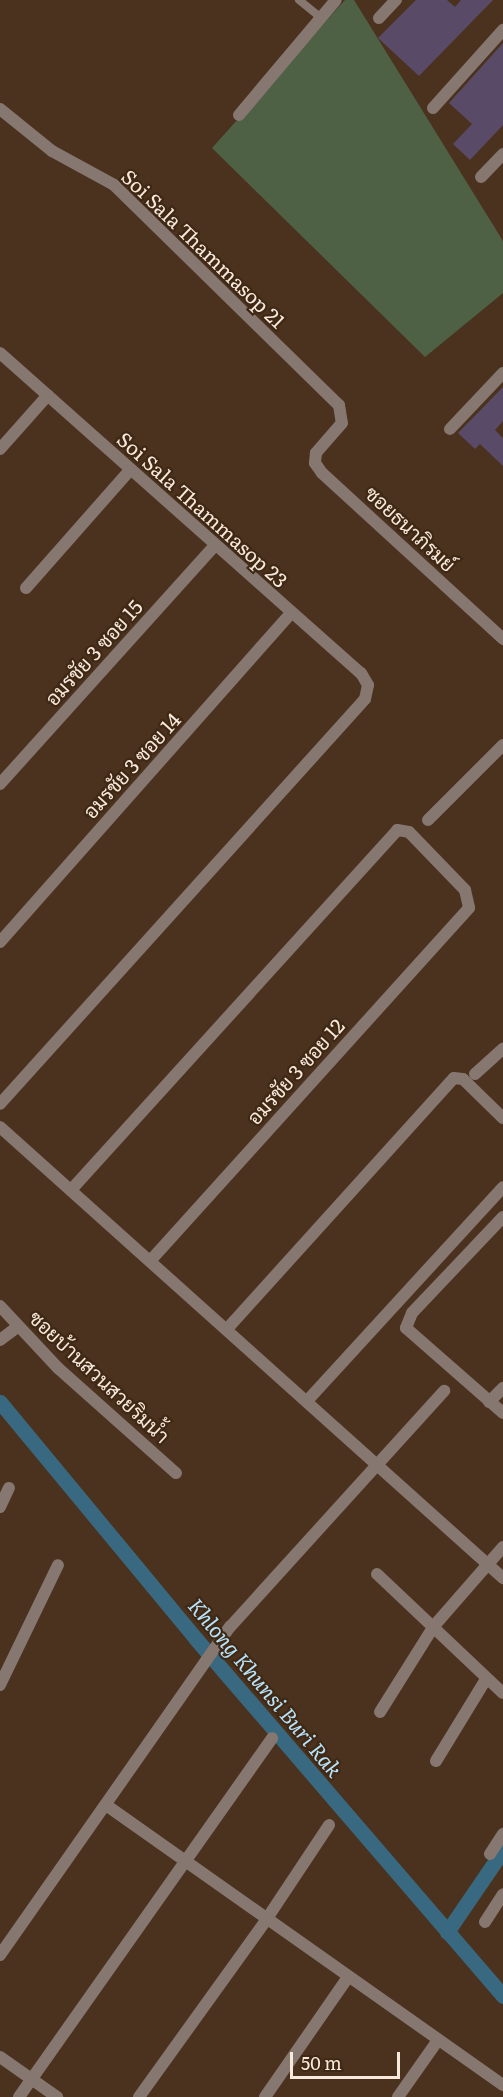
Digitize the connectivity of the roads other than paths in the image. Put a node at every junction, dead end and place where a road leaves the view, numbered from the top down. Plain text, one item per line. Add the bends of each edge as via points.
1 (299, 0) edge
2 (336, 0) edge
3 (396, 0) edge
4 (321, 18) junction
5 (379, 18) dead end
6 (503, 30) edge
7 (433, 108) dead end
8 (0, 109) edge
9 (239, 115) dead end
10 (503, 154) edge
11 (481, 177) dead end
12 (0, 353) edge
13 (503, 373) edge
14 (48, 395) junction
15 (450, 429) dead end
16 (328, 439) joint
17 (0, 449) edge
18 (129, 471) junction
19 (215, 545) junction
20 (26, 588) dead end
21 (291, 613) junction
22 (503, 639) edge
23 (503, 745) edge
24 (0, 784) edge
25 (429, 820) dead end
26 (0, 942) edge
27 (503, 1048) edge
28 (475, 1074) dead end
29 (0, 1104) edge
30 (503, 1118) edge
31 (0, 1127) edge
32 (503, 1187) edge
33 (71, 1190) junction
34 (503, 1216) edge
35 (151, 1260) junction
36 (0, 1306) edge
37 (17, 1327) junction
38 (227, 1329) junction
39 (0, 1340) edge
40 (503, 1388) edge
41 (444, 1391) dead end
42 (307, 1401) junction
43 (489, 1402) junction
44 (503, 1413) edge
45 (378, 1465) junction
46 (176, 1473) dead end
47 (9, 1488) dead end
48 (0, 1507) edge
49 (503, 1547) edge
50 (58, 1565) dead end
51 (489, 1565) junction
52 (377, 1574) dead end
53 (503, 1578) edge
54 (434, 1626) junction
55 (486, 1679) junction
56 (0, 1685) edge
57 (503, 1694) edge
58 (380, 1712) dead end
59 (272, 1738) dead end
60 (436, 1761) dead end
61 (106, 1805) junction
62 (329, 1825) dead end
63 (503, 1834) edge
64 (490, 1854) dead end
65 (186, 1861) junction
66 (503, 1894) edge
67 (266, 1920) junction
68 (484, 1922) dead end
69 (0, 1955) edge
70 (348, 1977) junction
71 (438, 2040) junction
72 (0, 2057) edge
73 (32, 2079) junction
74 (503, 2085) edge
75 (19, 2097) edge
76 (57, 2097) edge
77 (139, 2097) edge
78 (265, 2097) edge
79 (398, 2097) edge

1 - 4 lane
2 - 4 street
3 - 5 street
4 - 9 street
6 - 7 street
8 - 16 street, Soi Sala Thammasop 21 via 52,151 114,185 339,405 342,423
10 - 11 street
12 - 14 street, Soi Sala Thammasop 23
13 - 15 street
14 - 17 street
14 - 18 street, Soi Sala Thammasop 23
16 - 22 street, ซอยธนาภิรมย์ via 316,453 315,462 322,473
18 - 19 street, Soi Sala Thammasop 23
18 - 20 street
19 - 21 street, Soi Sala Thammasop 23
19 - 24 street, อมรชัย 3 ซอย 15
21 - 26 street, อมรชัย 3 ซอย 14
21 - 29 street, Soi Sala Thammasop 23 via 361,673 368,685 365,699
23 - 25 street
27 - 28 street
30 - 38 street via 463,1079 454,1078
31 - 33 street
32 - 42 street
33 - 35 street
33 - 35 street, อมรชัย 3 ซอย 12 via 397,830 409,832 465,890 469,908
34 - 43 street via 406,1323 409,1333
35 - 38 street
36 - 37 street, ซอยบ้านสวนสวยริมน้ำ
37 - 39 street
37 - 46 street, ซอยบ้านสวนสวยริมน้ำ
38 - 42 street
40 - 43 street
41 - 45 street
42 - 45 street
43 - 44 street
45 - 51 street
45 - 61 street via 230,1627
47 - 48 street
49 - 51 street
50 - 56 street
51 - 53 street
51 - 54 street
52 - 54 street
54 - 55 street
54 - 58 street
55 - 57 street
55 - 60 street
59 - 65 street
61 - 65 street
61 - 69 street
62 - 67 street
63 - 64 street
65 - 67 street
65 - 73 street
66 - 68 street
67 - 70 street
67 - 77 street
70 - 71 street
70 - 78 street
71 - 74 street
71 - 79 street
72 - 73 street
73 - 75 street
73 - 76 street

